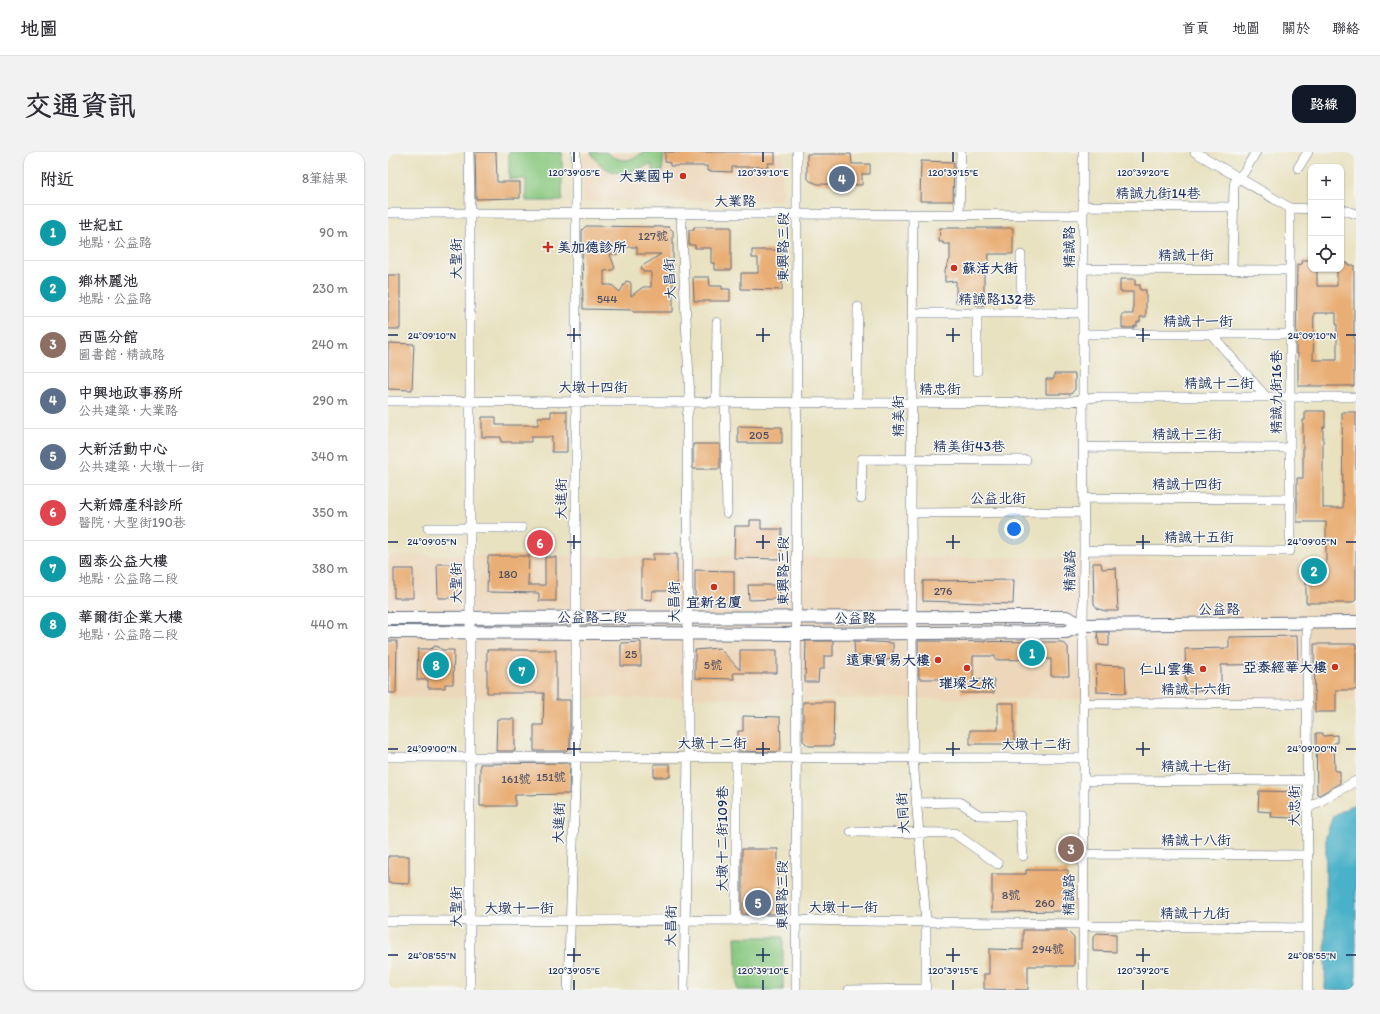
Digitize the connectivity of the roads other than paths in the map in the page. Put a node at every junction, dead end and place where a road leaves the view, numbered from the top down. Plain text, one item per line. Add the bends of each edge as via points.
1 (469, 152) edge
2 (576, 152) edge
3 (797, 152) edge
4 (961, 152) edge
5 (1083, 152) edge
6 (1195, 152) edge
7 (1256, 152) edge
8 (1308, 152) edge
9 (1298, 168) dead end
10 (1240, 178) junction
11 (1233, 207) junction
12 (1290, 208) junction
13 (1308, 208) edge
14 (1083, 211) junction
15 (1344, 211) edge
16 (388, 213) edge
17 (470, 214) junction
18 (1356, 214) edge
19 (576, 215) junction
20 (681, 215) junction
21 (797, 215) junction
22 (913, 215) junction
23 (959, 215) junction
24 (1021, 255) dead end
25 (1083, 269) junction
26 (1232, 269) junction
27 (1289, 270) junction
28 (858, 307) dead end
29 (912, 313) junction
30 (977, 313) junction
31 (1021, 313) junction
32 (1083, 313) junction
33 (717, 322) dead end
34 (1083, 334) junction
35 (1290, 334) junction
36 (1212, 335) junction
37 (977, 371) dead end
38 (1266, 397) junction
39 (1290, 397) junction
40 (1356, 397) edge
41 (1083, 400) junction
42 (388, 401) edge
43 (470, 401) junction
44 (575, 401) junction
45 (690, 401) junction
46 (721, 402) junction
47 (797, 402) junction
48 (857, 402) junction
49 (912, 403) junction
50 (1083, 447) junction
51 (1290, 448) junction
52 (912, 459) junction
53 (1026, 460) dead end
54 (861, 498) dead end
55 (1084, 498) junction
56 (1291, 499) junction
57 (1084, 512) junction
58 (727, 513) dead end
59 (912, 513) junction
60 (428, 528) dead end
61 (470, 528) junction
62 (522, 528) dead end
63 (1084, 550) junction
64 (1290, 551) joint
65 (388, 618) edge
66 (470, 618) junction
67 (688, 618) junction
68 (796, 618) junction
69 (913, 618) junction
70 (576, 619) junction
71 (1356, 622) edge
72 (1307, 623) junction
73 (1083, 625) junction
74 (388, 632) edge
75 (470, 632) junction
76 (576, 632) junction
77 (688, 632) junction
78 (913, 633) junction
79 (796, 634) junction
80 (1084, 703) junction
81 (1308, 704) junction
82 (388, 757) edge
83 (470, 757) junction
84 (576, 757) junction
85 (688, 758) junction
86 (736, 758) junction
87 (796, 758) junction
88 (913, 758) junction
89 (1084, 758) junction
90 (1308, 780) junction
91 (1084, 781) junction
92 (1356, 781) edge
93 (916, 804) junction
94 (1308, 808) junction
95 (851, 832) dead end
96 (919, 832) junction
97 (1083, 854) junction
98 (1308, 855) junction
99 (1023, 856) dead end
100 (998, 864) dead end
101 (796, 920) junction
102 (388, 921) edge
103 (736, 921) junction
104 (470, 922) junction
105 (570, 922) junction
106 (686, 922) junction
107 (926, 922) junction
108 (1082, 924) junction
109 (1308, 928) junction
110 (470, 990) edge
111 (568, 990) edge
112 (684, 990) edge
113 (796, 990) edge
114 (849, 990) edge
115 (926, 990) edge
116 (1083, 990) edge
117 (1308, 990) edge

1 - 17 street, 大聖街
2 - 19 street, 大進街
3 - 21 street, 東興路三段
4 - 23 street
5 - 14 street, 精誠路
6 - 10 street
7 - 10 street
8 - 9 street
10 - 11 street via 1235,181
10 - 12 street
11 - 14 street, 精誠九街14巷
11 - 26 street
12 - 13 street
12 - 27 street, 精誠九街16巷
14 - 23 street, 大業路
14 - 25 street, 精誠路
15 - 18 street
16 - 17 street, 大業路
17 - 19 street, 大業路
17 - 43 street, 大聖街
19 - 20 street, 大業路
19 - 44 street, 大進街
20 - 21 street, 大業路
20 - 45 street, 大昌街
21 - 22 street, 大業路
21 - 47 street, 東興路三段
22 - 23 street, 大業路
22 - 29 street, 精美街
24 - 31 street
25 - 26 street, 精誠十街
25 - 32 street, 精誠路
26 - 27 street, 精誠十街
27 - 35 street, 精誠九街16巷
28 - 48 street
29 - 30 street, 精誠路132巷
29 - 49 street, 精美街
30 - 31 street, 精誠路132巷
30 - 37 street
31 - 32 street, 精誠路132巷
32 - 34 street, 精誠路
33 - 46 street
34 - 36 street, 精誠十一街
34 - 41 street, 精誠路
35 - 36 street, 精誠十一街
35 - 39 street, 精誠九街16巷
36 - 38 street
38 - 39 street, 精誠十二街
38 - 41 street, 精誠十二街 via 1095,397
39 - 40 street, 精誠十二街
39 - 51 street, 精誠九街16巷
41 - 49 street, 精忠街
41 - 50 street, 精誠路
42 - 43 street, 大墩十四街
43 - 44 street, 大墩十四街
43 - 61 street, 大聖街
44 - 45 street, 大墩十四街
44 - 70 street, 大進街
45 - 46 street, 大墩十四街
45 - 67 street, 大昌街 via 687,416
46 - 47 street, 大墩十四街
46 - 58 street
47 - 48 street, 精忠街
47 - 68 street, 東興路三段
48 - 49 street, 精忠街
49 - 52 street, 精美街
50 - 51 street, 精誠十三街
50 - 55 street, 精誠路
51 - 56 street, 精誠九街16巷
52 - 53 street, 精美街43巷
52 - 54 street, 精美街43巷 via 862,459
52 - 59 street, 精美街
55 - 56 street, 精誠十四街
55 - 57 street, 精誠路
56 - 64 street, 精誠九街16巷
57 - 59 street, 公益北街
57 - 63 street, 精誠路
59 - 69 street, 精美街
60 - 61 street
61 - 62 street
61 - 66 street, 大聖街
63 - 64 street, 精誠十五街
63 - 73 street, 精誠路
65 - 66 main road, 公益路二段
66 - 70 main road, 公益路二段
66 - 75 street, 大聖街
67 - 68 main road, 公益路二段
67 - 70 main road, 公益路二段
67 - 77 street, 大昌街
68 - 69 main road, 公益路
68 - 79 street, 東興路三段
69 - 73 main road, 公益路 via 1066,618
69 - 78 street
70 - 76 street, 大進街
71 - 72 main road, 公益路
72 - 73 main road, 公益路
72 - 81 street, 大忠街
73 - 78 main road, 公益路 via 1066,632
73 - 80 street, 精誠路
74 - 75 main road, 公益路二段
75 - 76 main road, 公益路二段
75 - 83 street, 大聖街
76 - 77 main road, 公益路二段
76 - 84 street, 大進街
77 - 79 main road, 公益路二段
77 - 85 street, 大昌街
78 - 79 main road, 公益路
78 - 88 street, 大同街
79 - 87 street, 東興路三段
80 - 81 street, 精誠十六街
80 - 89 street, 精誠路
81 - 90 street, 大忠街
82 - 83 street, 大墩十二街
83 - 84 street, 大墩十二街
83 - 104 street, 大聖街
84 - 85 street, 大墩十二街
84 - 105 street, 大進街
85 - 86 street, 大墩十二街
85 - 106 street, 大昌街
86 - 87 street, 大墩十二街
86 - 103 street, 大墩十二街109巷
87 - 88 street, 大墩十二街
87 - 101 street, 東興路三段
88 - 89 street, 大墩十二街
88 - 93 street, 大同街
89 - 91 street, 精誠路
90 - 91 street, 精誠十七街
90 - 94 street, 大忠街
91 - 97 street, 精誠路
92 - 94 street
93 - 96 street, 大同街
93 - 99 street via 959,802 979,815 1020,816
94 - 98 street, 大忠街
95 - 96 street
96 - 100 street via 954,833
96 - 107 street, 大同街
97 - 98 street, 精誠十八街
97 - 108 street, 精誠路
98 - 109 street, 大忠街
101 - 103 street, 大墩十一街
101 - 107 street, 大墩十一街
101 - 113 street, 東興路三段
102 - 104 street, 大墩十一街
103 - 106 street, 大墩十一街
104 - 105 street, 大墩十一街
104 - 110 street, 大聖街
105 - 106 street, 大墩十一街
105 - 111 street, 大進街
106 - 112 street, 大昌街
107 - 108 street, 大墩十一街
107 - 115 street, 大同街
108 - 109 street, 精誠十九街
108 - 116 street, 精誠路
109 - 117 street, 大忠街
114 - 115 street

